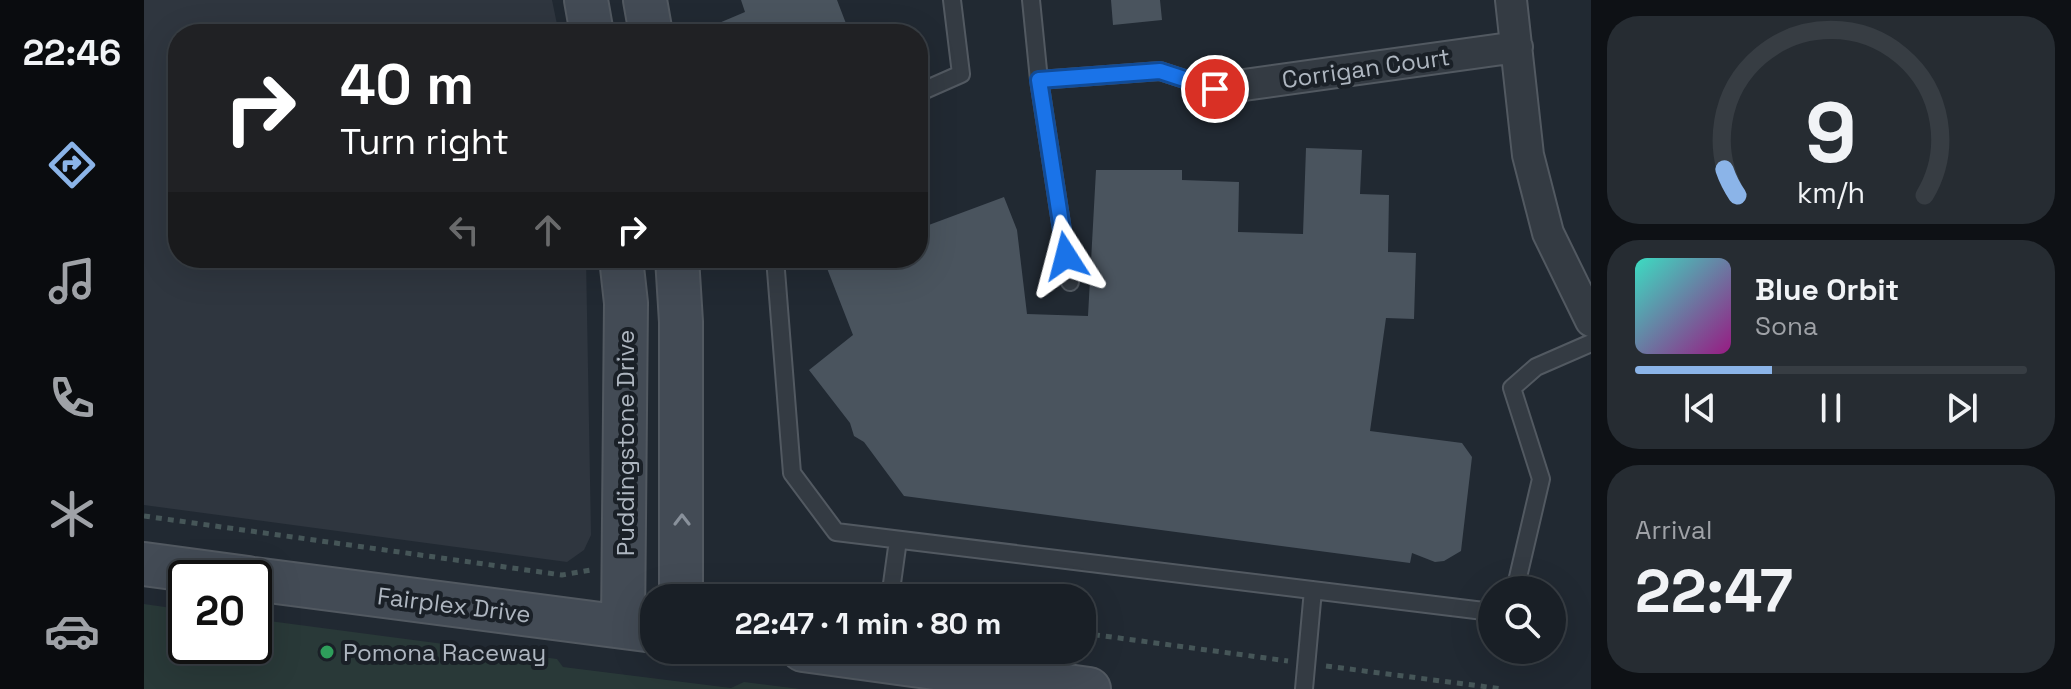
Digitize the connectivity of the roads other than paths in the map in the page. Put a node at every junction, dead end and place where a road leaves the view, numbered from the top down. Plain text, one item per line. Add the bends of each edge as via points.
1 (586, 0) edge
2 (645, 0) edge
3 (952, 0) edge
4 (1031, 0) edge
5 (1511, 0) edge
6 (590, 24) edge
7 (649, 24) edge
8 (1517, 47) junction
9 (1039, 80) junction
10 (928, 89) edge
11 (1215, 89) joint
12 (622, 268) edge
13 (678, 268) edge
14 (776, 268) edge
15 (1070, 282) dead end
16 (1591, 321) edge
17 (1591, 343) edge
18 (898, 540) junction
19 (144, 564) edge
20 (168, 567) edge
21 (1518, 576) edge
22 (272, 581) edge
23 (699, 584) edge
24 (892, 584) edge
25 (1313, 590) junction
26 (1478, 610) edge
27 (638, 629) edge
28 (939, 664) edge
29 (1089, 689) edge
30 (1304, 689) edge

1 - 6 street
2 - 7 street
3 - 10 lane via 961,74
4 - 9 lane
5 - 8 street
8 - 11 street, Corrigan Court
8 - 16 street via 1528,155 1548,233
9 - 11 lane via 1160,71
9 - 15 lane
12 - 27 street, Puddingstone Drive
23 -> 13 street
14 - 18 lane via 792,473 836,532
17 - 21 lane via 1536,367 1512,388 1541,479
18 - 24 lane
18 - 25 lane
19 - 20 street
22 - 27 street, Fairplex Drive
25 - 26 lane
25 - 30 lane
28 - 29 street

